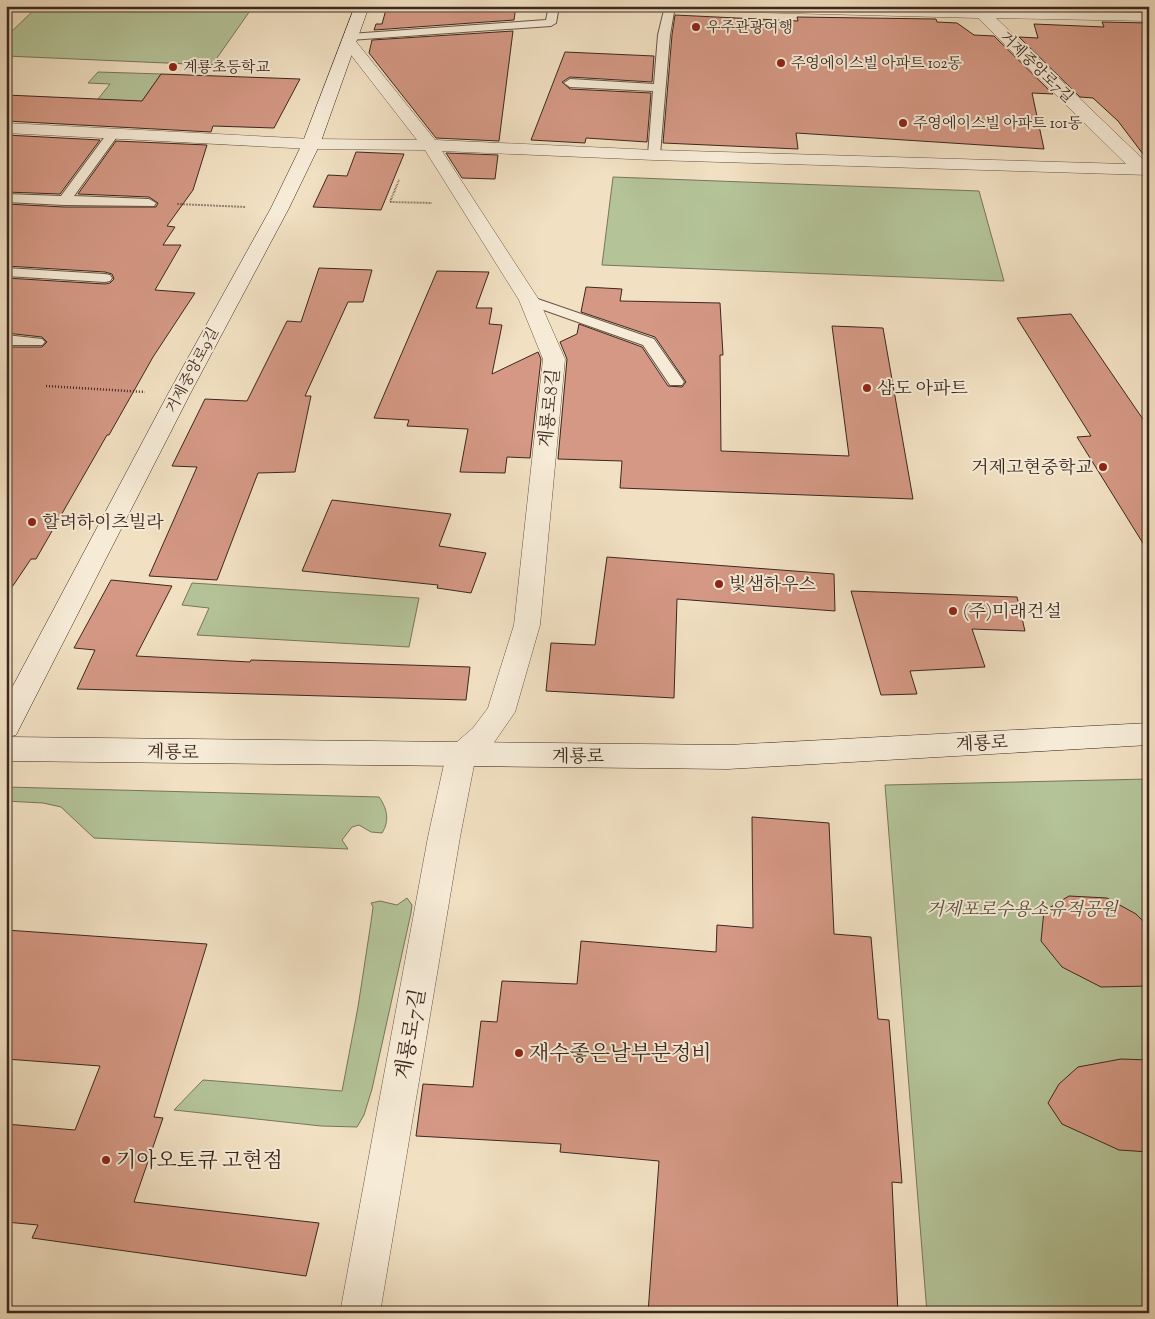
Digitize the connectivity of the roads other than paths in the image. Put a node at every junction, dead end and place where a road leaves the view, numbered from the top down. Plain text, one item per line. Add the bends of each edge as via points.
1 (362, 6) edge
2 (554, 6) edge
3 (666, 6) edge
4 (670, 6) edge
5 (979, 10) edge
6 (1149, 17) edge
7 (350, 40) junction
8 (570, 83) dead end
9 (660, 88) junction
10 (6, 128) edge
11 (114, 134) junction
12 (311, 144) junction
13 (430, 145) junction
14 (654, 155) junction
15 (1145, 170) edge
16 (6, 198) edge
17 (64, 201) junction
18 (149, 203) road end
19 (6, 272) edge
20 (105, 278) dead end
21 (530, 300) junction
22 (6, 340) edge
23 (37, 342) dead end
24 (676, 382) dead end
25 (6, 727) edge
26 (1149, 734) edge
27 (6, 749) edge
28 (462, 755) junction
29 (360, 1313) edge

1 - 7 street, 거제중앙로9길
2 - 7 lane via 551,23
3 - 4 street
4 - 5 street
4 - 9 lane
5 - 6 street
5 - 15 street, 거제중앙로7길
7 - 12 street, 거제중앙로9길
7 - 13 street, 계룡로8길
8 - 9 lane
9 - 14 lane
10 - 11 street
11 - 12 street
11 - 17 lane
12 - 13 street
12 - 25 street, 거제중앙로9길
13 - 14 street
13 - 21 street, 계룡로8길
14 - 15 street
16 - 17 lane
17 - 18 lane
19 - 20 lane
21 - 24 lane via 650,342
21 - 28 street, 계룡로8길 via 554,359 528,625 501,712 483,736
22 - 23 lane
26 - 28 street, 계룡로 via 728,757
27 - 28 street, 계룡로
28 - 29 street, 계룡로7길 via 444,838

